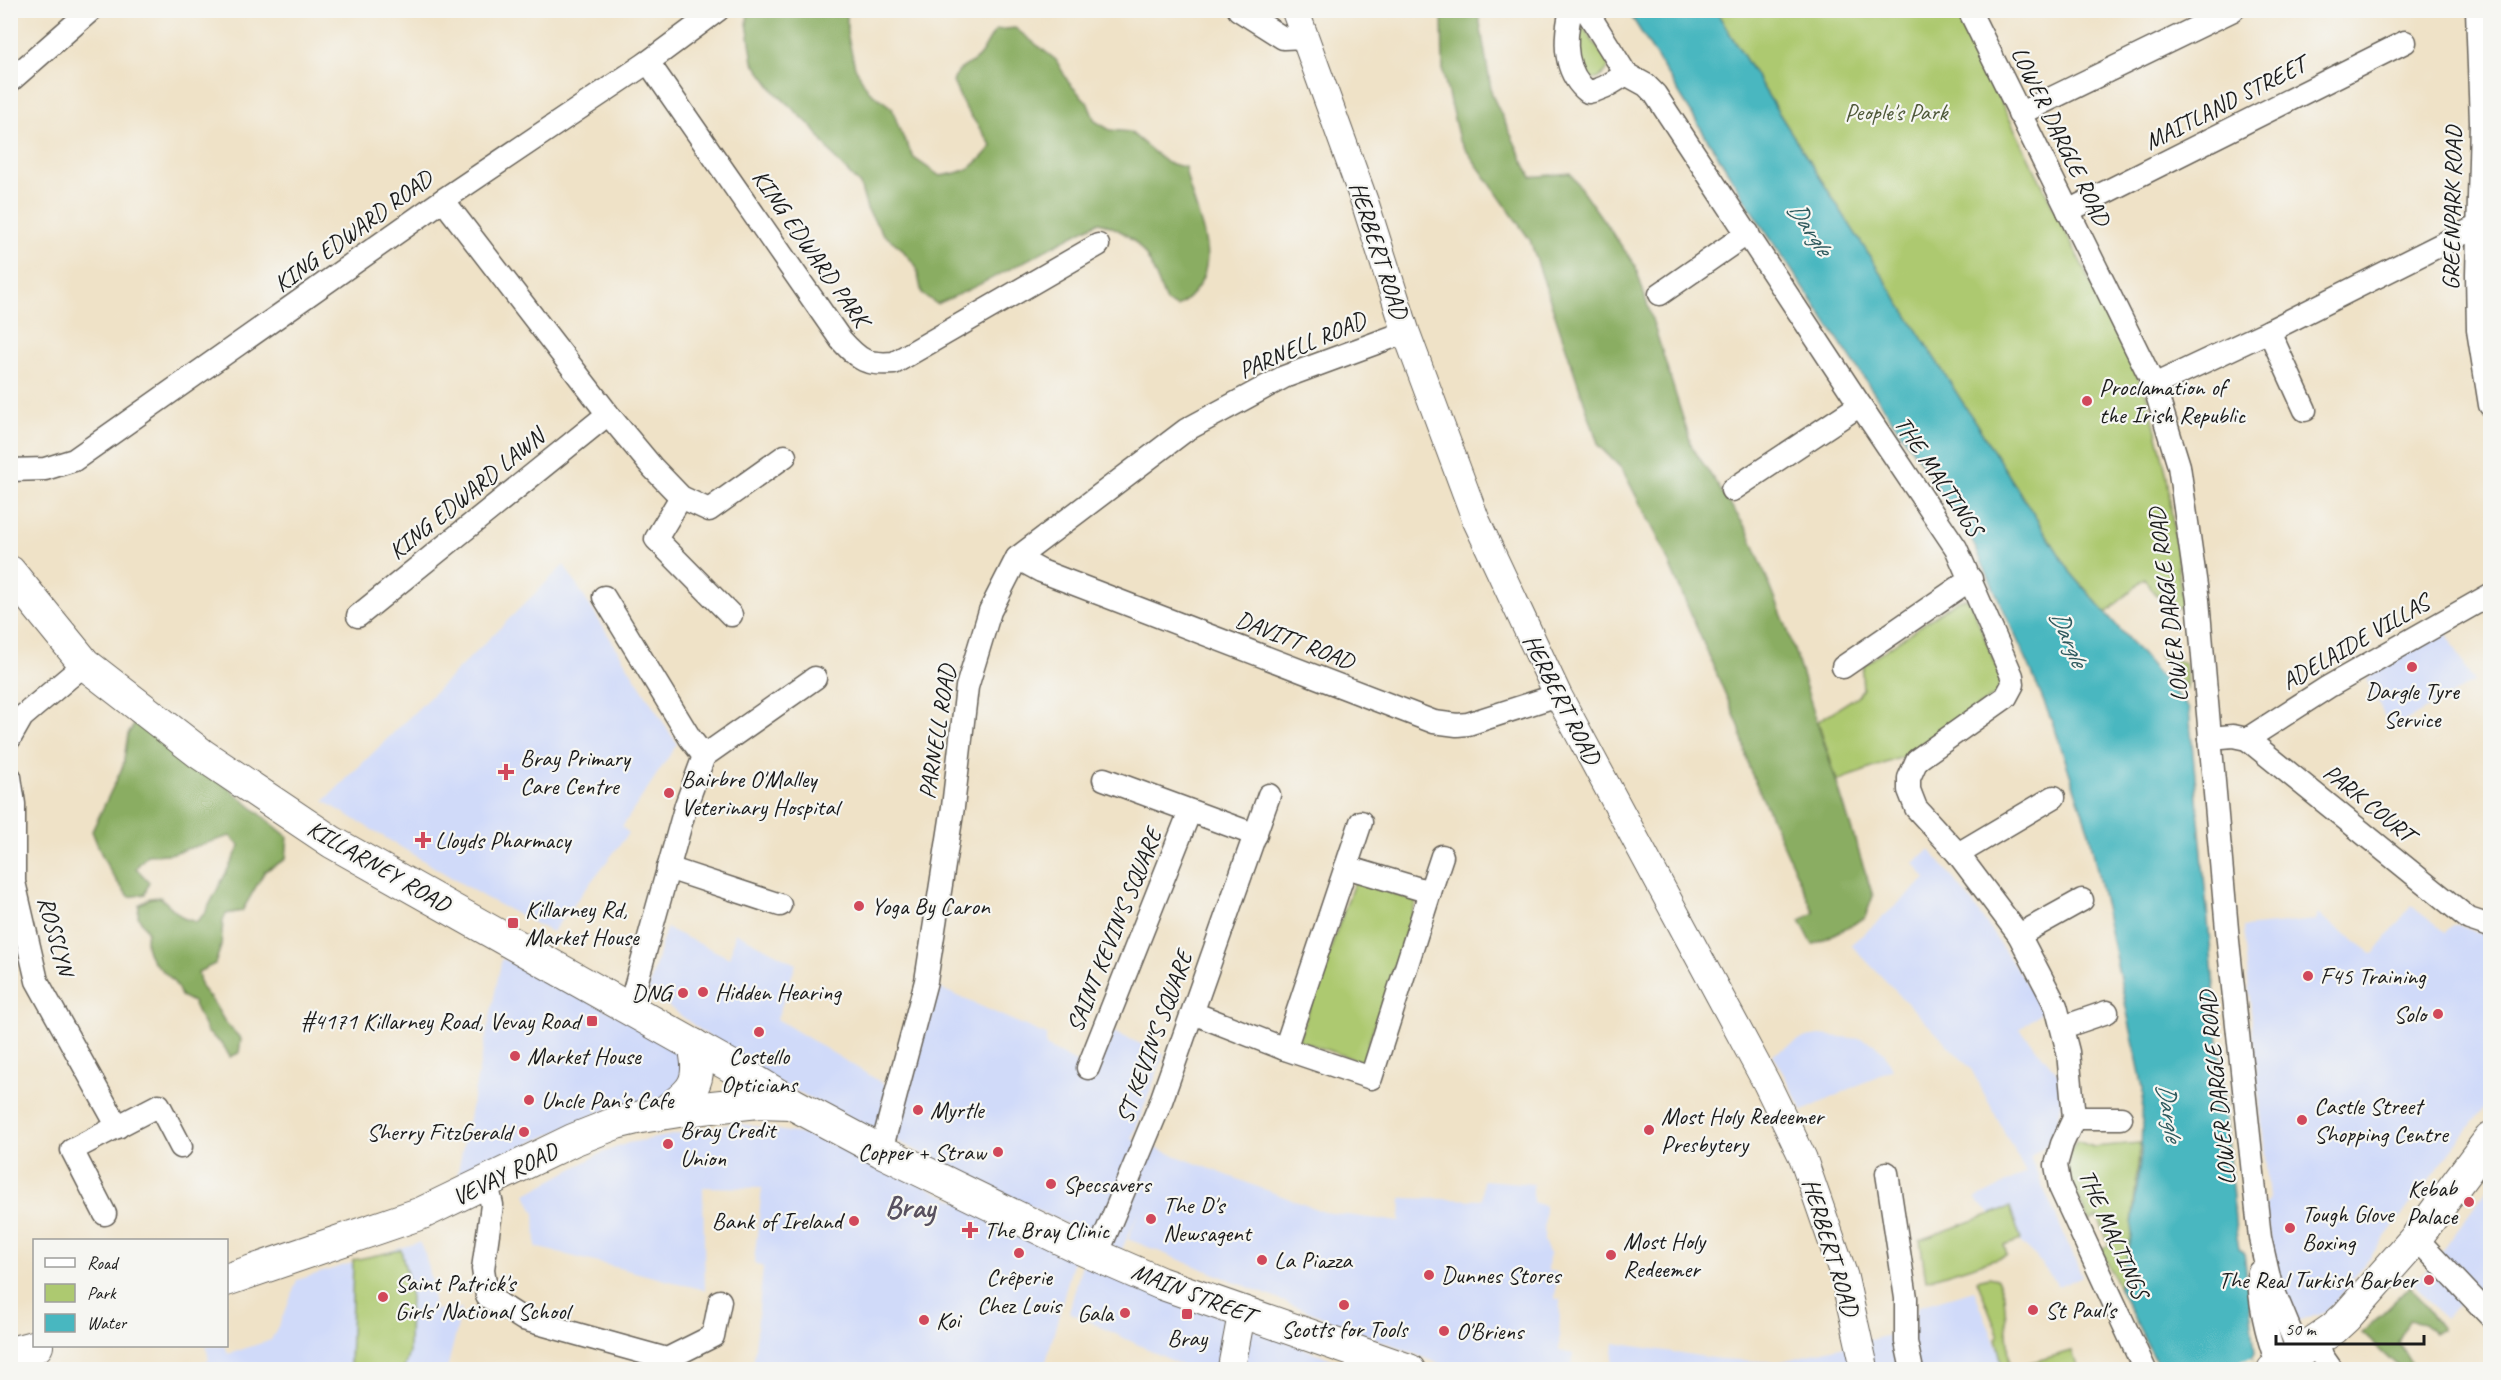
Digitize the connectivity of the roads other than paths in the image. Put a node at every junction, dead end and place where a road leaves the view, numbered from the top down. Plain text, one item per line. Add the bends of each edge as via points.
1 (91, 10) edge
2 (718, 10) edge
3 (1239, 10) edge
4 (1296, 10) edge
5 (1570, 10) edge
6 (1586, 10) edge
7 (1969, 10) edge
8 (2233, 10) edge
9 (2477, 10) edge
10 (2200, 17) edge
11 (1306, 36) junction
12 (2405, 42) dead end
13 (648, 62) junction
14 (1626, 74) junction
15 (10, 81) edge
16 (2019, 114) junction
17 (443, 200) junction
18 (2068, 211) junction
19 (2478, 226) junction
20 (1748, 233) junction
21 (1098, 245) dead end
22 (1660, 294) dead end
23 (2268, 331) junction
24 (1406, 332) junction
25 (2154, 386) junction
26 (1860, 405) junction
27 (2490, 405) edge
28 (2305, 410) dead end
29 (608, 414) junction
30 (785, 456) dead end
31 (10, 470) edge
32 (1732, 490) dead end
33 (681, 497) junction
34 (1017, 558) junction
35 (10, 572) edge
36 (1971, 579) junction
37 (2490, 595) edge
38 (604, 597) dead end
39 (731, 615) dead end
40 (358, 616) dead end
41 (85, 664) junction
42 (1843, 667) dead end
43 (815, 678) dead end
44 (1558, 695) junction
45 (16, 715) edge
46 (10, 738) edge
47 (2210, 738) junction
48 (2247, 739) junction
49 (704, 756) junction
50 (10, 777) edge
51 (1104, 779) dead end
52 (1269, 795) dead end
53 (2054, 797) dead end
54 (1190, 811) junction
55 (1361, 822) dead end
56 (1256, 835) junction
57 (1958, 854) junction
58 (1442, 856) dead end
59 (1346, 867) junction
60 (668, 868) junction
61 (12, 883) edge
62 (1430, 892) junction
63 (2082, 900) dead end
64 (780, 905) dead end
65 (2490, 926) edge
66 (2019, 935) junction
67 (629, 1009) junction
68 (2107, 1012) dead end
69 (1193, 1013) junction
70 (2063, 1027) junction
71 (694, 1045) junction
72 (1286, 1049) junction
73 (1088, 1068) dead end
74 (791, 1103) junction
75 (663, 1113) junction
76 (2074, 1118) junction
77 (2121, 1118) dead end
78 (118, 1127) junction
79 (2490, 1139) edge
80 (181, 1147) dead end
81 (881, 1151) junction
82 (1887, 1173) dead end
83 (487, 1184) junction
84 (105, 1214) dead end
85 (2416, 1238) junction
86 (1097, 1255) junction
87 (228, 1279) edge
88 (720, 1300) dead end
89 (1242, 1312) junction
90 (2490, 1316) edge
91 (2287, 1360) edge
92 (1231, 1370) edge
93 (1409, 1370) edge
94 (1865, 1370) edge
95 (1912, 1370) edge
96 (2145, 1370) edge
97 (2332, 1370) edge

1 - 15 street
2 - 13 street, KING EDWARD ROAD
3 - 11 street via 1283,38
4 - 11 street, HERBERT ROAD
5 - 14 street via 1567,54 1579,85 1588,92 1595,91
6 - 14 street, THE MALTINGS
7 - 16 street, LOWER DARGLE ROAD
8 - 10 street
9 - 19 street, GREENPARK ROAD via 2481,122
10 - 16 street
11 - 24 street, HERBERT ROAD
12 - 18 street, MAITLAND STREET
13 - 17 street, KING EDWARD ROAD
13 - 21 street, KING EDWARD PARK via 841,340 859,359 875,364 894,363
14 - 20 street, THE MALTINGS via 1655,94
16 - 18 street, LOWER DARGLE ROAD
17 - 29 street
17 - 31 street, KING EDWARD ROAD via 74,460 45,468
18 - 25 street, LOWER DARGLE ROAD
19 - 23 street
19 - 27 street, GREENPARK ROAD via 2478,330
20 - 22 street
20 - 26 street, THE MALTINGS
23 - 25 street
23 - 28 street
24 - 34 street, PARNELL ROAD via 1284,377 1186,430
24 - 44 street, HERBERT ROAD via 1476,520
25 - 47 street, LOWER DARGLE ROAD via 2179,466 2198,600
26 - 32 street, THE MALTINGS
26 - 36 street, THE MALTINGS via 1956,548
29 - 33 street
29 - 40 street, KING EDWARD LAWN
30 - 33 street via 709,510
33 - 39 street via 657,538
34 - 44 street, DAVITT ROAD via 1434,722 1468,724
34 - 81 street, PARNELL ROAD via 990,611 967,687 926,981
35 - 41 main road, KILLARNEY ROAD
36 - 42 street
36 - 57 street, THE MALTINGS via 2013,684 2006,697 1917,760 1909,778 1916,808
37 - 48 street, ADELAIDE VILLAS via 2328,687
38 - 49 street
41 - 45 street
41 - 67 main road, KILLARNEY ROAD via 201,754 332,842
43 - 49 street
44 - 94 street, HERBERT ROAD via 1803,1158 1844,1276
45 - 46 street
47 - 48 street
47 - 91 street, LOWER DARGLE ROAD via 2260,1238
48 - 65 street, PARK COURT via 2469,919
49 - 60 street
50 - 61 street, ROSSLYN via 14,804
51 - 54 street
52 - 56 street, ST KEVIN'S SQUARE
53 - 57 street
54 - 56 street
54 - 73 street, SAINT KEVIN'S SQUARE
55 - 59 street
56 - 69 street, ST KEVIN'S SQUARE
57 - 66 street, THE MALTINGS
58 - 62 street
59 - 62 street
59 - 72 street
60 - 64 street
60 - 67 street
61 - 78 street, ROSSLYN via 37,981
62 - 72 street via 1371,1078
63 - 66 street
66 - 70 street, THE MALTINGS via 2047,986
67 - 71 main road, KILLARNEY ROAD
68 - 70 street
69 - 72 street
69 - 86 street, ST KEVIN'S SQUARE
70 - 76 street, THE MALTINGS
71 - 74 main road, KILLARNEY ROAD
71 - 75 main road via 694,1087
74 - 75 main road, VEVAY ROAD via 758,1102
74 - 81 main road, MAIN STREET
75 - 83 main road, VEVAY ROAD via 616,1123 573,1140
76 - 77 street
76 - 96 street, THE MALTINGS via 2056,1165 2060,1187
78 - 80 street via 159,1106
78 - 84 street via 72,1150
79 - 85 main road
81 - 86 main road, MAIN STREET
82 - 95 street via 1906,1298 1906,1342
83 - 87 main road, VEVAY ROAD via 414,1217
83 - 88 street via 492,1205 483,1269 486,1296 523,1319 667,1359 713,1336
85 - 90 street
85 - 91 main road via 2346,1317
86 - 89 main road, MAIN STREET via 1160,1283
89 - 92 street
89 - 93 main road, MAIN STREET
91 - 97 street, LOWER DARGLE ROAD

